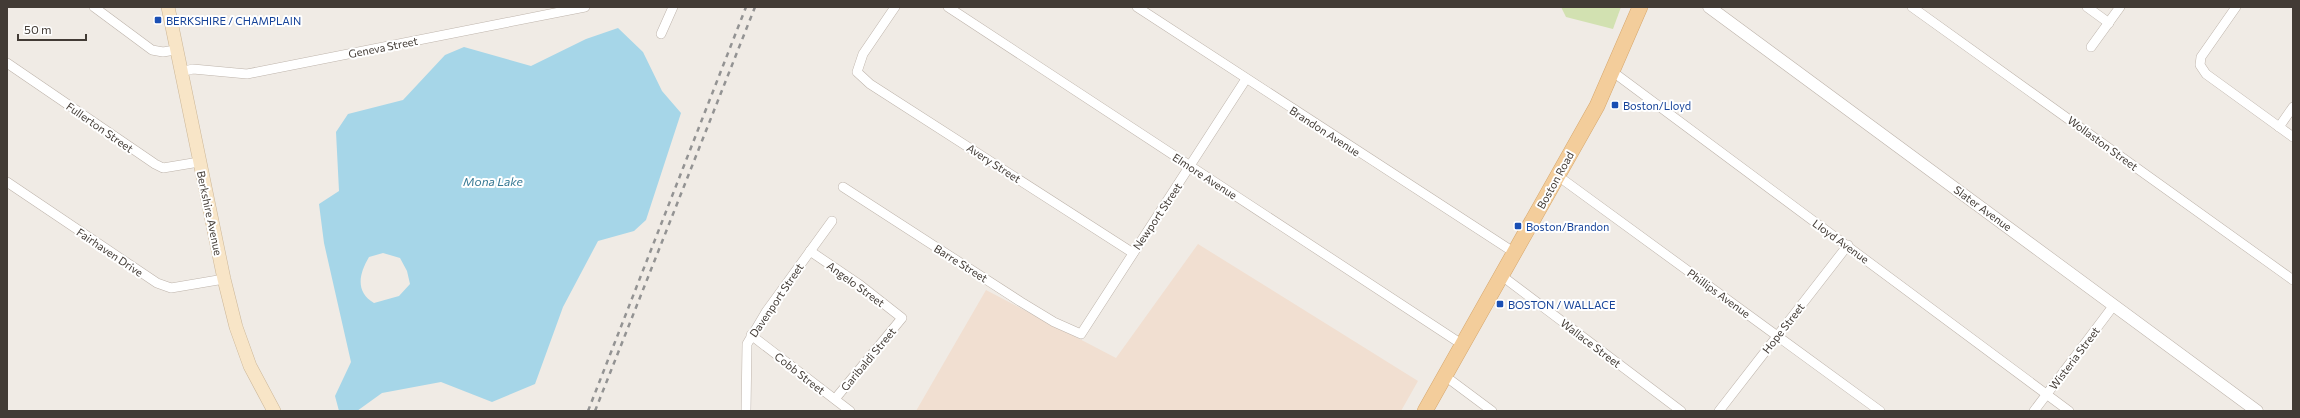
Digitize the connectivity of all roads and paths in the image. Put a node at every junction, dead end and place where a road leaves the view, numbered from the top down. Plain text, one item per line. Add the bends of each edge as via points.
1 (94, 7) edge
2 (168, 7) edge
3 (585, 7) edge
4 (673, 7) edge
5 (895, 7) edge
6 (948, 7) edge
7 (1137, 7) edge
8 (1640, 7) edge
9 (1709, 7) edge
10 (1912, 7) edge
11 (2087, 7) edge
12 (2120, 7) edge
13 (2236, 7) edge
14 (2109, 23) junction
15 (661, 34) dead end
16 (2091, 47) dead end
17 (176, 50) junction
18 (7, 63) edge
19 (180, 72) junction
20 (1613, 72) junction
21 (1246, 79) junction
22 (2293, 107) edge
23 (2279, 127) junction
24 (2293, 137) edge
25 (199, 162) junction
26 (1191, 166) junction
27 (1558, 176) junction
28 (7, 182) edge
29 (843, 187) dead end
30 (832, 221) dead end
31 (1848, 245) junction
32 (810, 251) junction
33 (1133, 253) junction
34 (1515, 253) junction
35 (1502, 276) junction
36 (224, 279) junction
37 (2293, 280) edge
38 (2114, 305) junction
39 (902, 318) joint
40 (1081, 334) joint
41 (751, 335) junction
42 (1777, 335) junction
43 (1463, 345) junction
44 (1445, 376) junction
45 (2046, 394) junction
46 (834, 399) junction
47 (274, 411) edge
48 (746, 411) edge
49 (850, 411) edge
50 (1425, 411) edge
51 (1492, 411) edge
52 (1681, 411) edge
53 (1720, 411) edge
54 (1880, 411) edge
55 (2034, 411) edge
56 (2069, 411) edge
57 (2257, 411) edge

1 - 17 street via 152,50
2 - 17 main road, Berkshire Avenue
3 - 19 street, Geneva Street via 247,74 193,69
4 - 15 street
5 - 33 street, Avery Street via 863,54 857,72 870,84
6 - 26 street, Elmore Avenue
7 - 21 street, Brandon Avenue
8 - 20 main road, Boston Road
9 - 38 street, Slater Avenue
10 - 37 street, Wollaston Street
11 - 14 street
12 - 14 street
13 - 23 street via 2202,57 2200,65 2206,74
14 - 16 street
17 - 19 main road, Berkshire Avenue
18 - 25 street, Fullerton Street via 155,164 163,168
19 - 25 main road, Berkshire Avenue
20 - 27 main road, Boston Road
20 - 31 street, Lloyd Avenue
21 - 26 street, Newport Street
21 - 34 street, Brandon Avenue
22 - 23 street
23 - 24 street
25 - 36 main road, Berkshire Avenue
26 - 33 street, Newport Street
26 - 43 street, Elmore Avenue
27 - 34 main road, Boston Road
27 - 42 street, Phillips Avenue
28 - 36 street, Fairhaven Drive via 157,283 172,288
29 - 40 street, Barre Street via 1021,302 1069,330
30 - 32 street, Davenport Street
31 - 42 street, Hope Street
31 - 45 street, Lloyd Avenue
32 - 39 street, Angelo Street
32 - 41 street, Davenport Street
33 - 40 street, Newport Street
34 - 35 main road, Boston Road
35 - 43 main road, Boston Road
35 - 52 street, Wallace Street
36 - 47 main road, Berkshire Avenue via 243,350
38 - 45 street, Wisteria Street
38 - 57 street, Slater Avenue
39 - 46 street, Garibaldi Street
41 - 46 street, Cobb Street
41 - 48 street, Davenport Street via 746,344
42 - 53 street, Hope Street
42 - 54 street, Phillips Avenue
43 - 44 main road, Boston Road
44 - 50 main road, Boston Road
44 - 51 street
45 - 55 street, Wisteria Street
45 - 56 street, Lloyd Avenue
46 - 49 street, Cobb Street

